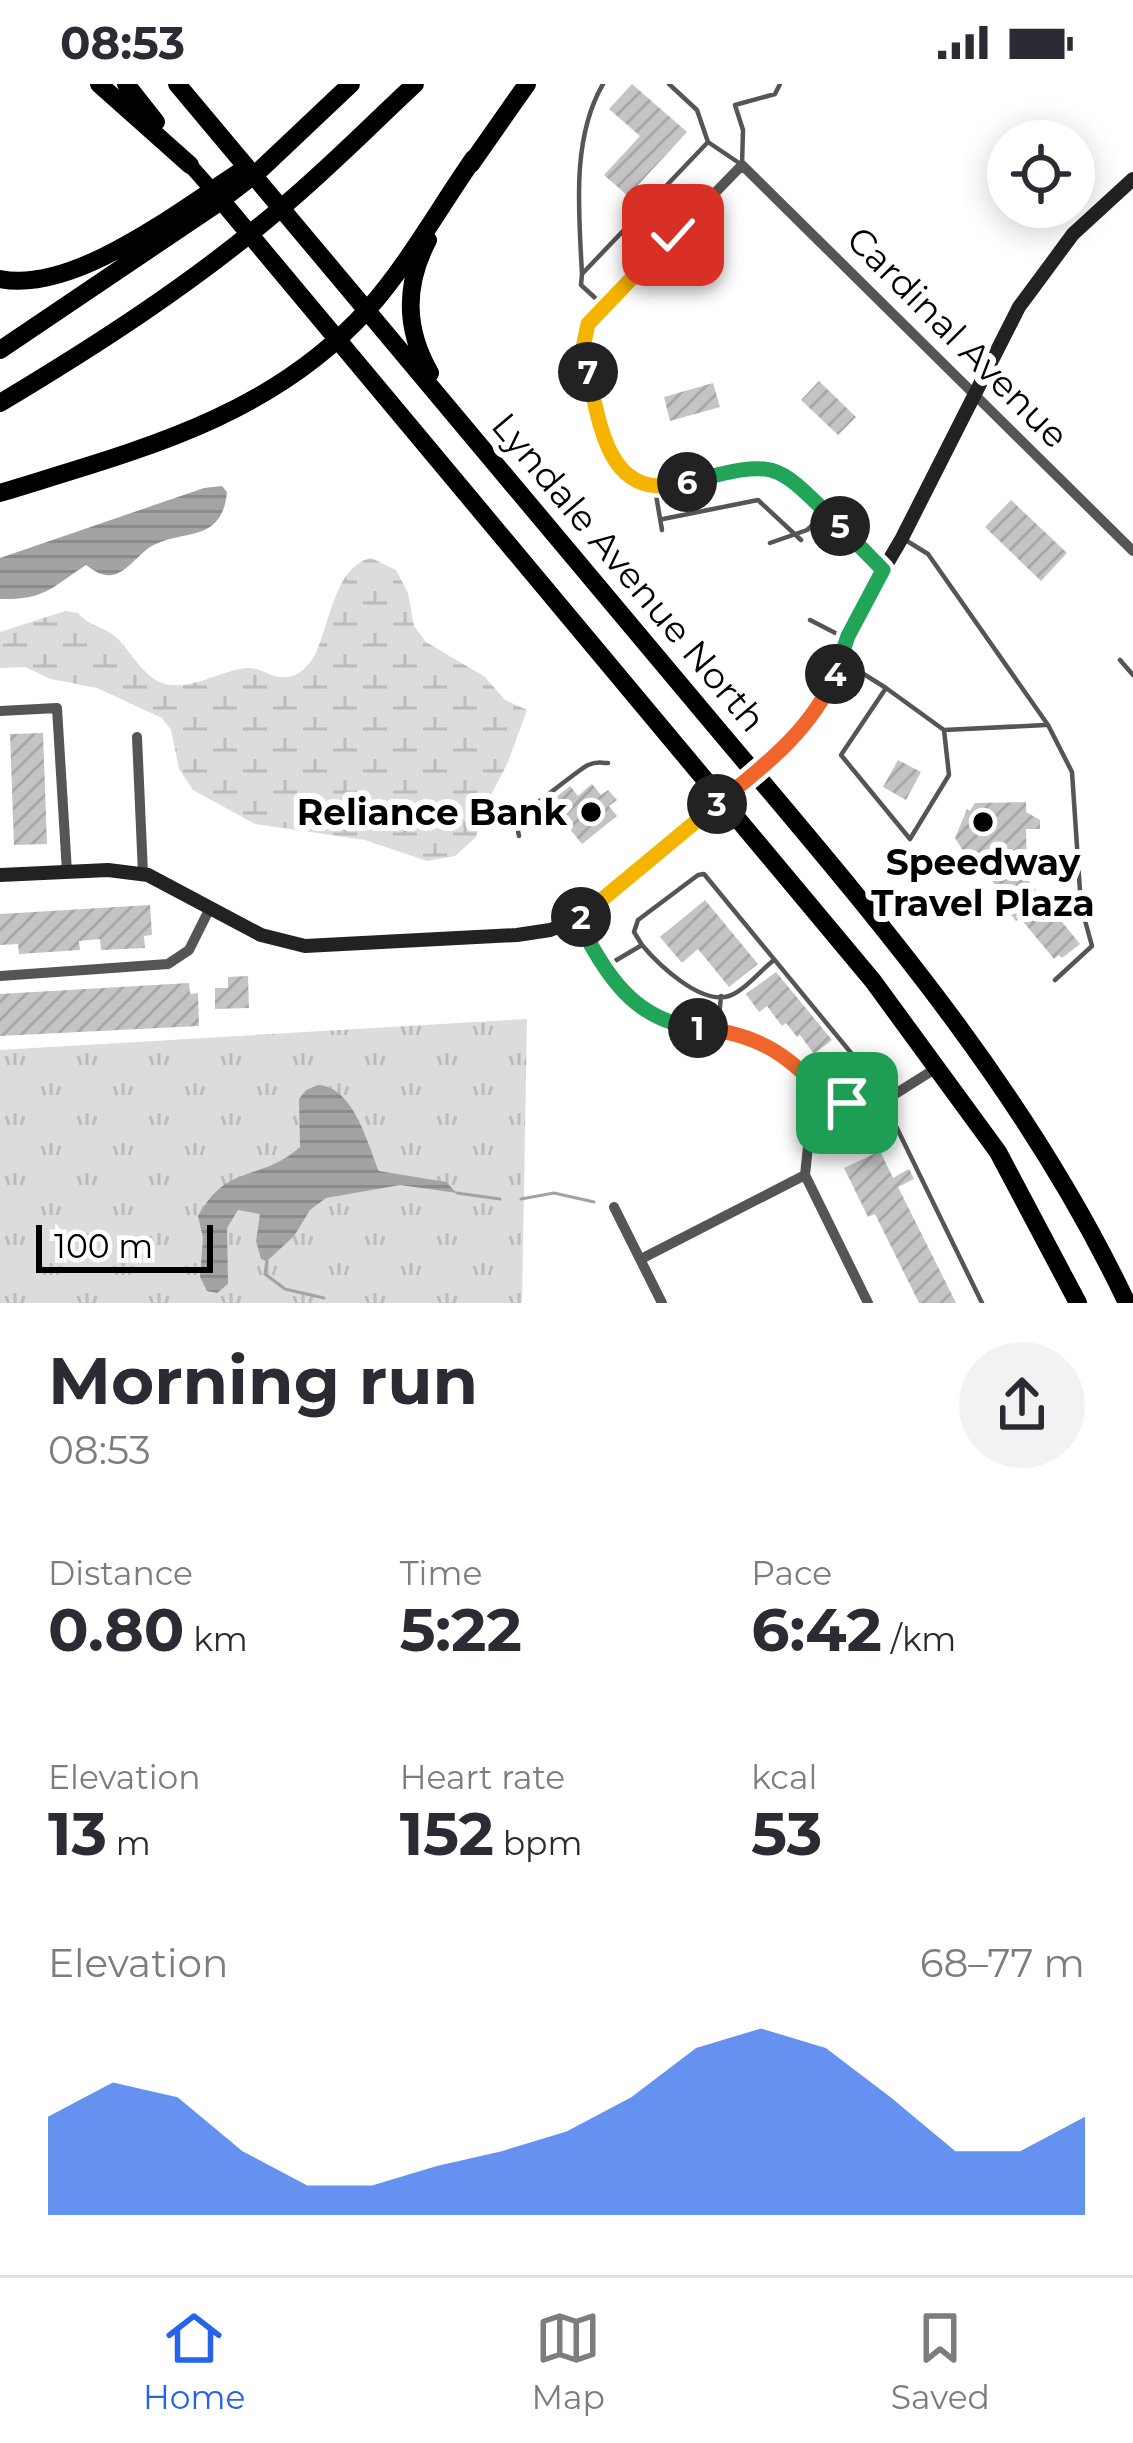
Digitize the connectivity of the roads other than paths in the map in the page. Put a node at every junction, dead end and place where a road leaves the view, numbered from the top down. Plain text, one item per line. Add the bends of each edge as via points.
1 (99, 84) edge
2 (126, 84) edge
3 (177, 84) edge
4 (351, 84) edge
5 (415, 84) edge
6 (527, 84) edge
7 (604, 84) edge
8 (668, 84) edge
9 (780, 84) edge
10 (708, 142) junction
11 (474, 158) junction
12 (742, 164) junction
13 (190, 165) junction
14 (1133, 179) edge
15 (226, 206) joint
16 (171, 226) junction
17 (582, 274) junction
18 (0, 278) edge
19 (604, 306) junction
20 (367, 310) junction
21 (337, 340) junction
22 (0, 350) edge
23 (973, 395) junction
24 (0, 403) edge
25 (457, 418) junction
26 (655, 489) junction
27 (0, 493) edge
28 (826, 513) junction
29 (663, 519) junction
30 (662, 530) dead end
31 (798, 537) junction
32 (902, 538) junction
33 (770, 543) dead end
34 (1133, 551) edge
35 (883, 570) junction
36 (810, 620) dead end
37 (847, 639) junction
38 (841, 660) junction
39 (1120, 660) dead end
40 (1133, 675) edge
41 (886, 688) junction
42 (0, 711) edge
43 (1048, 725) junction
44 (944, 730) junction
45 (137, 737) dead end
46 (608, 763) dead end
47 (756, 772) junction
48 (723, 799) junction
49 (519, 836) dead end
50 (67, 872) junction
51 (143, 874) junction
52 (0, 875) edge
53 (210, 908) junction
54 (577, 920) junction
55 (642, 945) junction
56 (776, 959) junction
57 (603, 968) junction
58 (0, 976) edge
59 (1055, 980) dead end
60 (721, 996) junction
61 (718, 1029) junction
62 (851, 1052) junction
63 (938, 1066) junction
64 (870, 1076) dead end
65 (810, 1082) junction
66 (889, 1097) junction
67 (832, 1105) junction
68 (805, 1175) junction
69 (614, 1207) dead end
70 (640, 1259) junction
71 (662, 1303) edge
72 (868, 1303) edge
73 (982, 1303) edge
74 (1078, 1303) edge
75 (1127, 1303) edge

1 - 13 highway
2 - 13 highway
3 - 20 highway, Lyndale Avenue North
4 - 16 highway via 259,171
5 - 24 highway via 196,274
6 - 11 highway
7 - 17 lane via 591,104 578,191
8 - 10 lane via 697,110
9 - 12 lane via 775,94 735,105
10 - 12 lane
10 - 17 lane
11 - 20 highway
11 - 25 highway via 421,253 409,302 417,349
12 - 19 street
12 - 23 street, Cardinal Avenue
13 - 15 main road
14 - 23 street via 1038,278
15 - 21 highway, Lyndale Avenue North
16 - 18 highway via 74,271 29,282
16 - 22 highway
17 - 19 lane via 581,285
19 - 26 street via 584,336 594,399 621,471
20 - 21 highway
20 - 25 highway, Lyndale Avenue North
21 - 27 highway via 245,406 190,433
21 - 48 highway, Lyndale Avenue North
23 - 32 street
23 - 34 street, Cardinal Avenue
25 - 47 highway, Lyndale Avenue North
26 - 28 street via 769,468
26 - 29 lane
28 - 31 lane
28 - 35 street
29 - 30 lane
29 - 31 lane via 758,500
31 - 33 lane
32 - 35 street
32 - 43 lane via 928,554
35 - 37 street
36 - 37 lane
37 - 38 street
38 - 41 lane
38 - 47 street via 815,711
39 - 40 lane
41 - 44 lane
41 - 44 lane via 841,755 910,839 950,775
42 - 50 street via 57,708
43 - 44 lane
43 - 59 lane via 1072,772 1082,906 1093,946
45 - 51 street
46 - 49 lane via 584,768 522,813
47 - 48 street
47 - 75 highway, Lyndale Avenue North via 973,1041
48 - 54 street
48 - 63 highway, Lyndale Avenue North
50 - 51 street
50 - 52 street
51 - 53 street
53 - 54 street via 276,940 323,947 517,935
53 - 58 street via 189,950 169,964
54 - 57 street
55 - 56 lane via 638,920 704,874
55 - 57 lane
55 - 60 lane via 669,976
56 - 60 lane
56 - 62 lane
57 - 61 street via 646,1012
60 - 61 lane
61 - 65 street via 760,1040
62 - 64 lane
62 - 65 lane
63 - 66 street
63 - 74 highway, Lyndale Avenue North via 998,1152
65 - 67 street
66 - 67 street
66 - 73 lane
67 - 68 street via 810,1128
68 - 70 street
68 - 72 street
69 - 70 street
70 - 71 street

